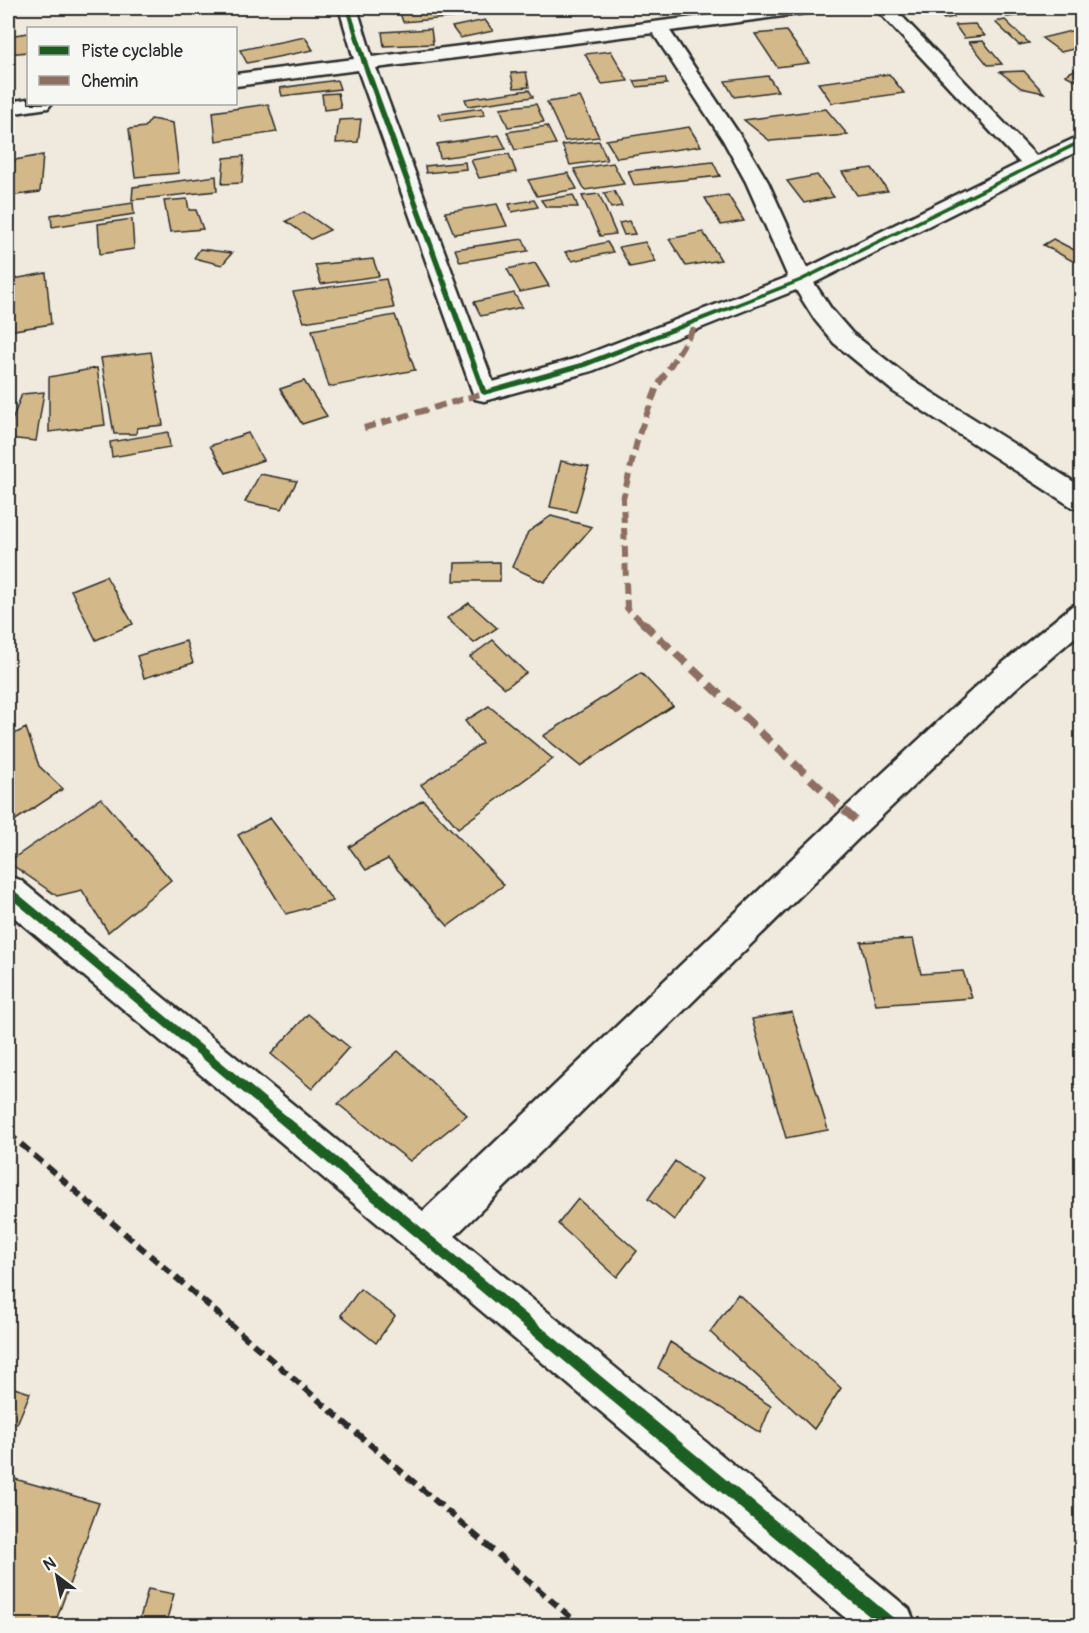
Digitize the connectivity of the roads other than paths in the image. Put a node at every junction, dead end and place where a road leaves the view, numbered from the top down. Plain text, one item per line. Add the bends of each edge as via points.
1 (348, 8) edge
2 (806, 8) edge
3 (884, 8) edge
4 (659, 28) junction
5 (365, 63) junction
6 (237, 80) edge
7 (33, 105) edge
8 (8, 108) edge
9 (1082, 141) edge
10 (1033, 165) junction
11 (801, 280) junction
12 (1082, 500) edge
13 (1082, 614) edge
14 (8, 891) edge
15 (425, 1237) junction
16 (892, 1626) edge

1 - 5 street
2 - 4 street
3 - 10 street
4 - 5 street
4 - 11 street via 757,182
5 - 6 street
5 - 11 street via 484,393 583,365
7 - 8 street
9 - 10 street
10 - 11 street
11 - 12 street via 843,339 894,379
13 - 15 street via 1004,680 855,820
14 - 15 street
15 - 16 street

